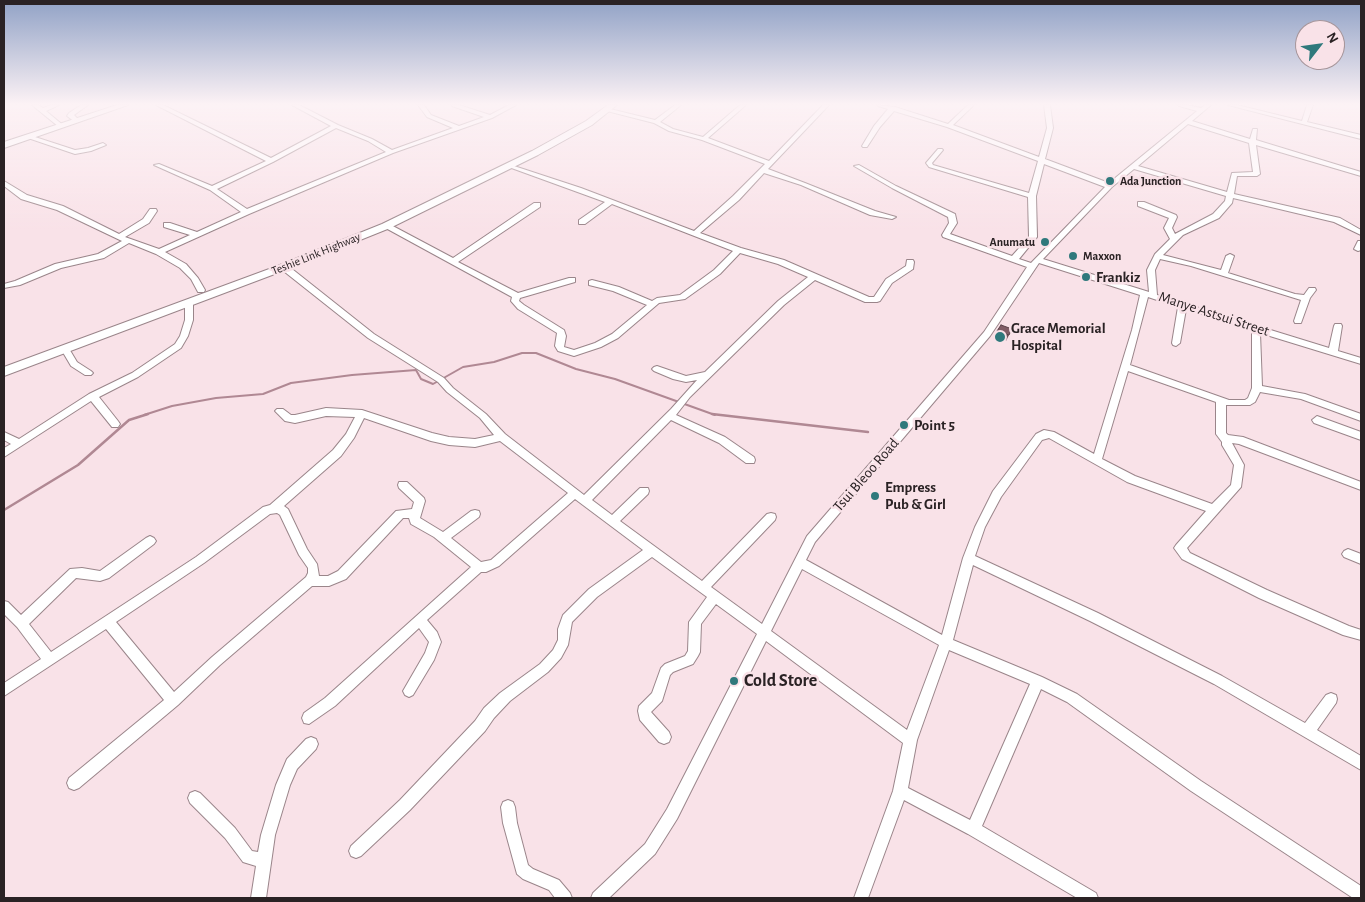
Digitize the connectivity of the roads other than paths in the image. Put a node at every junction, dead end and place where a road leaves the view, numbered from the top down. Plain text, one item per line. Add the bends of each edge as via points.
1 (60, 147) edge
2 (97, 147) edge
3 (244, 147) edge
4 (297, 147) edge
5 (382, 147) edge
6 (405, 147) edge
7 (532, 147) edge
8 (546, 147) edge
9 (726, 147) edge
10 (785, 147) edge
11 (1006, 147) edge
12 (1045, 147) edge
13 (1157, 147) edge
14 (1253, 147) edge
15 (1269, 147) edge
16 (940, 150) dead end
17 (391, 152) junction
18 (1041, 160) junction
19 (272, 161) junction
20 (769, 163) junction
21 (157, 165) dead end
22 (509, 166) junction
23 (857, 166) dead end
24 (1133, 167) junction
25 (763, 170) junction
26 (1361, 174) edge
27 (4, 183) edge
28 (1110, 186) junction
29 (212, 189) junction
30 (1231, 194) junction
31 (1032, 196) junction
32 (611, 201) junction
33 (1141, 204) dead end
34 (537, 205) dead end
35 (153, 211) dead end
36 (246, 212) junction
37 (892, 218) dead end
38 (582, 222) dead end
39 (167, 225) dead end
40 (386, 226) junction
41 (696, 233) junction
42 (1361, 233) edge
43 (196, 234) junction
44 (119, 237) junction
45 (1174, 239) junction
46 (128, 241) junction
47 (738, 250) junction
48 (160, 252) junction
49 (1158, 256) junction
50 (1230, 256) dead end
51 (1014, 259) junction
52 (454, 262) junction
53 (910, 262) dead end
54 (1034, 263) junction
55 (284, 267) junction
56 (1224, 274) junction
57 (814, 276) junction
58 (572, 280) dead end
59 (592, 283) dead end
60 (4, 286) edge
61 (200, 290) junction
62 (1312, 290) dead end
63 (1149, 294) junction
64 (517, 296) junction
65 (1306, 298) junction
66 (189, 304) junction
67 (652, 304) junction
68 (1183, 305) junction
69 (1298, 320) dead end
70 (1338, 326) dead end
71 (1256, 328) junction
72 (1176, 344) dead end
73 (65, 349) junction
74 (1333, 352) junction
75 (1361, 361) edge
76 (4, 364) edge
77 (1124, 366) junction
78 (657, 369) dead end
79 (4, 372) edge
80 (88, 373) dead end
81 (707, 375) junction
82 (1257, 388) junction
83 (92, 396) junction
84 (1221, 400) junction
85 (280, 411) dead end
86 (362, 414) junction
87 (672, 414) junction
88 (1361, 418) edge
89 (1317, 420) dead end
90 (115, 424) dead end
91 (4, 436) edge
92 (1361, 436) edge
93 (502, 438) junction
94 (1227, 441) junction
95 (19, 443) junction
96 (4, 453) edge
97 (750, 460) dead end
98 (1097, 460) junction
99 (403, 485) dead end
100 (1361, 486) edge
101 (644, 491) dead end
102 (574, 493) junction
103 (585, 501) junction
104 (274, 508) junction
105 (1214, 509) junction
106 (416, 512) junction
107 (475, 514) dead end
108 (771, 518) dead end
109 (612, 522) junction
110 (444, 538) junction
111 (150, 541) dead end
112 (651, 551) junction
113 (1348, 554) dead end
114 (969, 558) junction
115 (1361, 559) edge
116 (799, 562) junction
117 (479, 567) junction
118 (310, 581) junction
119 (702, 588) junction
120 (714, 597) junction
121 (4, 606) edge
122 (418, 620) junction
123 (108, 622) junction
124 (21, 623) junction
125 (764, 633) junction
126 (1361, 635) edge
127 (946, 643) junction
128 (49, 660) junction
129 (1038, 681) junction
130 (4, 690) edge
131 (409, 691) dead end
132 (1331, 699) dead end
133 (173, 701) junction
134 (309, 718) dead end
135 (1307, 732) junction
136 (664, 737) dead end
137 (910, 740) junction
138 (310, 744) dead end
139 (1361, 763) edge
140 (74, 783) dead end
141 (900, 791) junction
142 (195, 798) dead end
143 (508, 807) dead end
144 (973, 829) junction
145 (356, 851) dead end
146 (263, 860) junction
147 (1361, 895) edge
148 (258, 898) edge
149 (565, 898) edge
150 (598, 898) edge
151 (861, 898) edge
152 (1092, 898) edge

1 - 2 street via 75,152
3 - 19 street
4 - 19 street
5 - 17 street
6 - 17 street
7 - 61 main road, Teshie Link Highway via 339,240
8 - 22 main road, Teshie Link Highway
9 - 20 street
10 - 20 street
11 - 18 street
12 - 18 street
13 - 24 street, Tsui Bleoo Road
14 - 30 street via 1258,172 1234,174
15 - 26 street
16 - 31 street via 929,163 931,166
17 - 36 street
18 - 28 street
18 - 31 street
19 - 29 street
20 - 25 street
21 - 29 street
22 - 32 street
22 - 40 main road, Teshie Link Highway
23 - 51 street, Manye Astsui Street via 952,216 953,222 946,235
24 - 28 street, Tsui Bleoo Road
24 - 30 street
25 - 37 street
25 - 41 street
27 - 44 street via 24,197 60,208
28 - 54 street, Tsui Bleoo Road
29 - 36 street
30 - 42 street via 1337,220
30 - 45 street via 1216,216
31 - 51 street via 1033,237
32 - 38 street
32 - 41 street
33 - 45 street via 1173,217 1168,228
34 - 52 street
35 - 44 street via 146,221
36 - 43 street
39 - 43 street
40 - 52 street
40 - 55 main road, Teshie Link Highway
41 - 47 street
43 - 48 street
44 - 46 street
45 - 49 street
46 - 48 street
46 - 60 street via 101,256 58,266
47 - 57 street
47 - 67 street via 717,272 682,297
48 - 61 street via 183,266
49 - 56 street
49 - 63 street via 1150,270
50 - 56 street
51 - 54 street, Manye Astsui Street
52 - 64 street
53 - 57 street via 910,268 888,281 881,294 872,300
54 - 63 street, Manye Astsui Street
54 - 116 street, Tsui Bleoo Road via 987,334 811,539
55 - 66 main road, Teshie Link Highway
55 - 93 street via 371,336 441,380 483,416
56 - 65 street
57 - 81 street via 781,302
58 - 64 street
59 - 67 street
61 - 76 main road, Teshie Link Highway
62 - 65 street
63 - 68 street, Manye Astsui Street
63 - 77 street
64 - 67 street via 514,301 521,307 561,332 561,349 574,353 615,336
65 - 69 street
66 - 73 main road, Teshie Link Highway
66 - 83 street via 189,320 178,346 135,375
68 - 71 street, Manye Astsui Street
68 - 72 street
70 - 74 street
71 - 74 street, Manye Astsui Street
71 - 82 street
73 - 79 main road, Teshie Link Highway
73 - 80 street via 74,364
74 - 75 street, Manye Astsui Street
77 - 84 street
77 - 98 street
78 - 81 street via 676,378
81 - 87 street
82 - 84 street via 1247,403
82 - 88 street via 1302,396
83 - 90 street
83 - 95 street
84 - 94 street via 1221,434
85 - 86 street via 294,419 326,412
86 - 93 street via 449,441 475,443
86 - 104 street via 337,453
87 - 97 street via 722,440
87 - 103 street
89 - 92 street
91 - 95 street
93 - 102 street
94 - 100 street via 1232,438 1240,440
94 - 105 street via 1238,461 1238,482
95 - 96 street
98 - 105 street via 1131,479
98 - 114 street via 1051,435 1039,436 997,494
99 - 106 street via 420,501
101 - 109 street
102 - 103 street
102 - 117 street via 495,563
103 - 109 street
104 - 118 street via 284,512 302,552 313,567
104 - 123 street
105 - 126 street via 1180,548 1186,556 1263,594
106 - 110 street via 415,521
106 - 118 street via 400,514 342,575 329,581
107 - 110 street
108 - 119 street
109 - 112 street
110 - 117 street
111 - 124 street via 105,574 82,573 67,578
112 - 119 street
112 - 145 street via 593,593 567,618 564,642 557,654 494,707 405,805
113 - 115 street
114 - 127 street
114 - 135 street via 1218,680
116 - 125 street, Tsui Bleoo Road
116 - 127 street
117 - 122 street
118 - 133 street
119 - 120 street
120 - 125 street
120 - 136 street via 695,622 694,652 689,660 665,672 658,697 644,711
121 - 124 street
122 - 131 street via 433,636 434,642 430,656
122 - 134 street
123 - 128 street
123 - 133 street
124 - 128 street
125 - 137 street
125 - 150 street, Tsui Bleoo Road via 672,814 650,849
127 - 129 street
127 - 137 street
128 - 130 street
129 - 144 street
129 - 147 street via 1072,698 1196,786
132 - 135 street
133 - 140 street
135 - 139 street
137 - 141 street
138 - 146 street via 292,764 283,785
141 - 144 street
141 - 151 street
142 - 146 street via 230,833 248,857
143 - 149 street via 522,869 554,886
144 - 152 street
146 - 148 street

